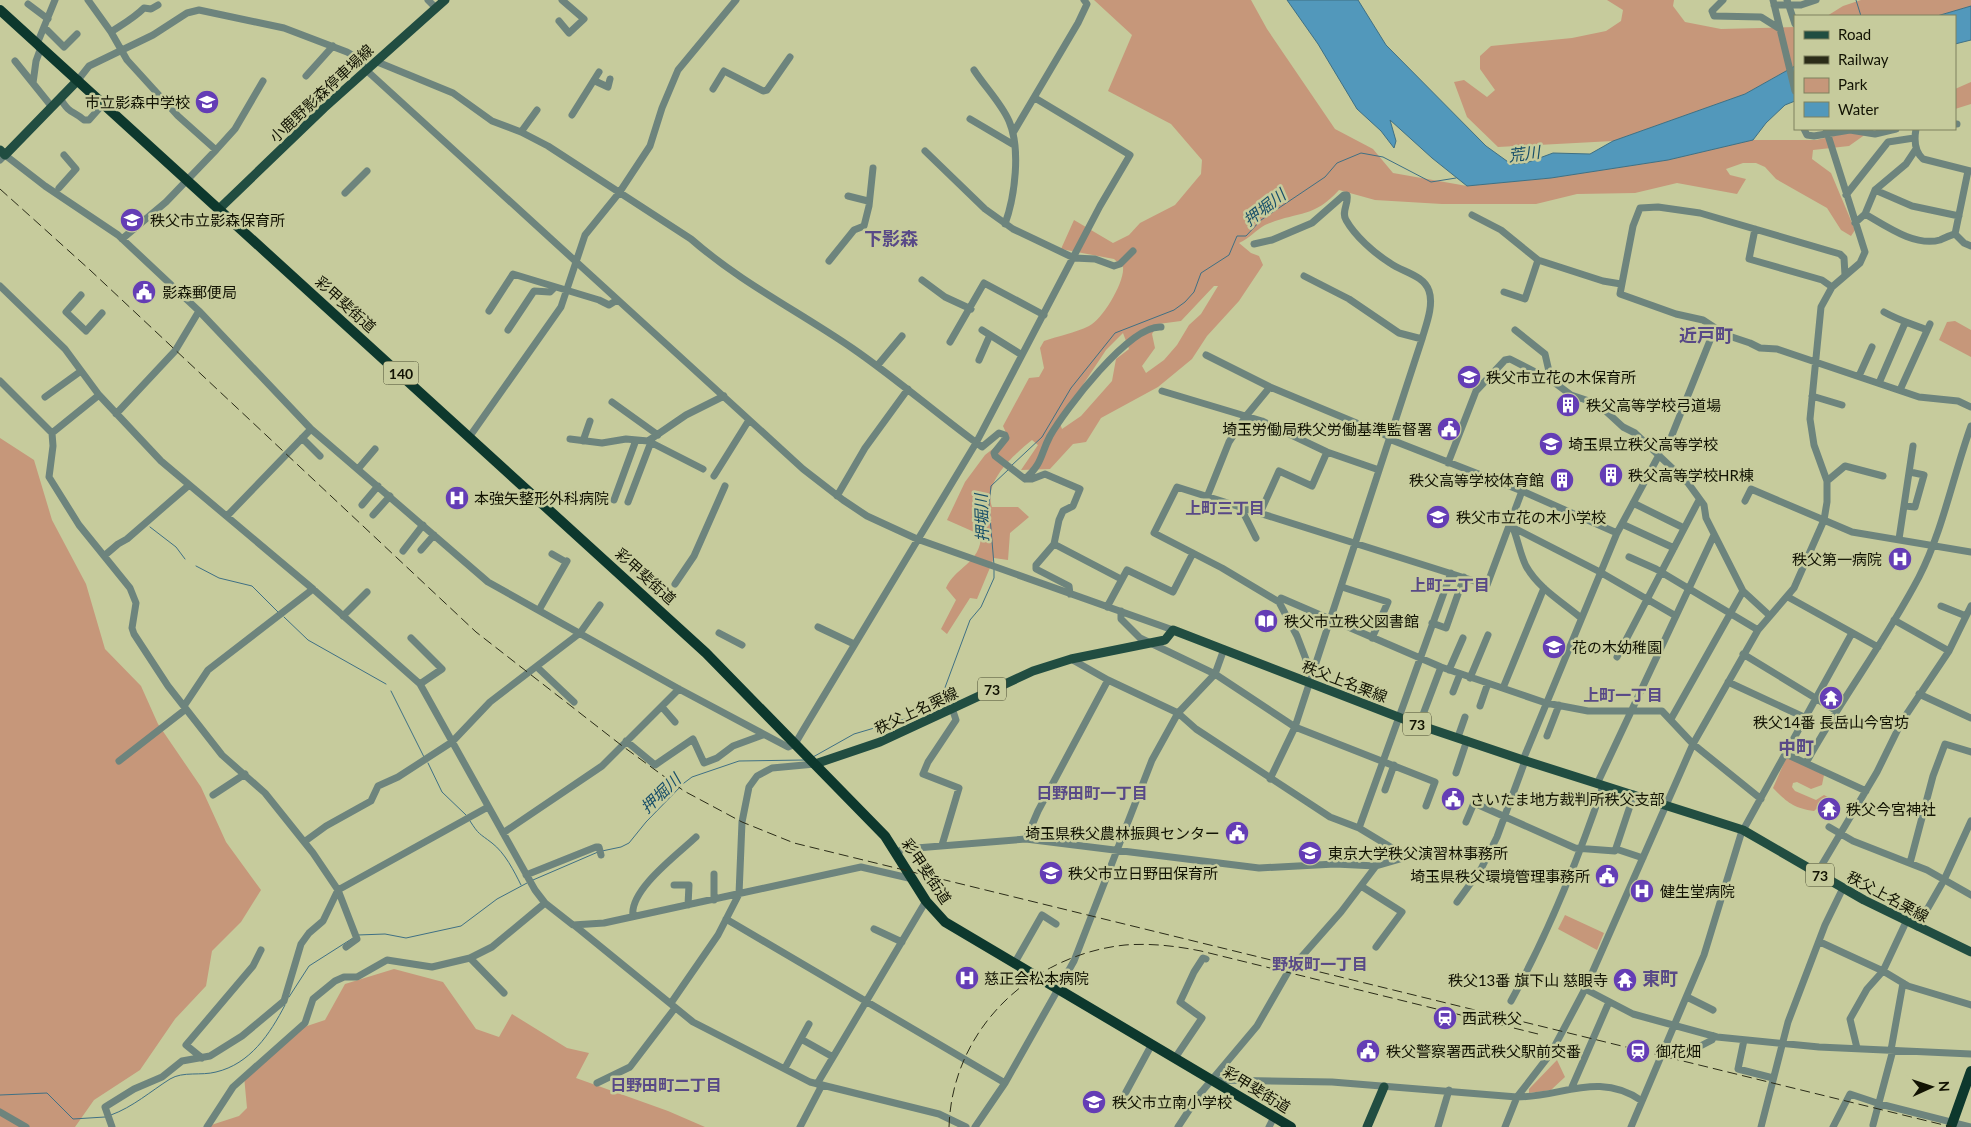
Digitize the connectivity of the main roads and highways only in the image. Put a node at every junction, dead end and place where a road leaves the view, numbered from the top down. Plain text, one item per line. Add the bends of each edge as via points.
1 (445, 0) edge
2 (0, 10) edge
3 (78, 80) junction
4 (2, 155) edge
5 (220, 209) junction
6 (813, 762) junction
7 (1971, 952) edge
8 (1971, 1072) edge
9 (1384, 1087) road end
10 (1952, 1125) edge
11 (1291, 1127) edge
12 (1367, 1127) edge

1 - 5 main road, 小鹿野影森停車場線 via 284,145
2 - 3 highway, 彩甲斐街道 / 140
3 - 4 main road
3 - 5 highway, 彩甲斐街道 / 140
5 - 6 highway, 彩甲斐街道 / 140 via 685,632
6 - 7 main road, 秩父上名栗線 / 73 via 880,742 1033,670 1164,640 1173,630 1311,679 1419,725 1743,830 1906,922
6 - 11 highway, 彩甲斐街道 / 140 via 897,852 926,901 955,929
8 - 10 highway
9 - 12 main road

